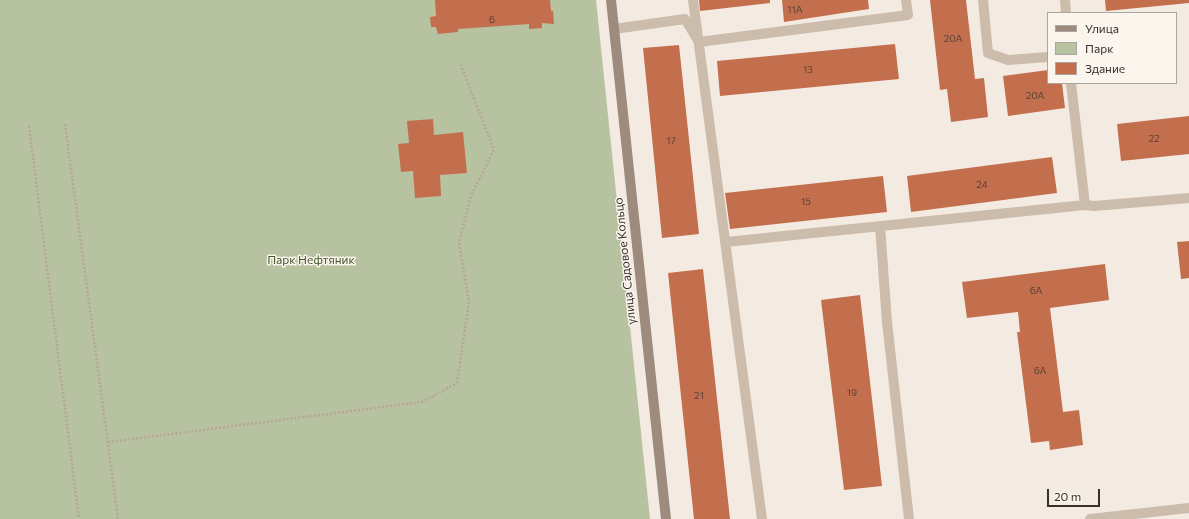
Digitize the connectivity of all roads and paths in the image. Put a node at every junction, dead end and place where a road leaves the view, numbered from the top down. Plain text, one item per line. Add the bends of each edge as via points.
1 (611, 0) edge
2 (694, 0) edge
3 (906, 0) edge
4 (983, 0) edge
5 (1065, 0) edge
6 (1066, 12) edge
7 (614, 29) junction
8 (699, 42) junction
9 (1047, 57) edge
10 (461, 65) dead end
11 (1071, 84) edge
12 (65, 124) dead end
13 (29, 126) dead end
14 (1189, 198) edge
15 (1085, 205) junction
16 (880, 226) junction
17 (726, 241) junction
18 (108, 442) junction
19 (1189, 508) edge
20 (79, 519) edge
21 (118, 519) edge
22 (666, 519) edge
23 (762, 519) edge
24 (908, 519) edge
25 (1090, 519) edge

1 - 7 main road, улица Садовое Кольцо
2 - 8 lane
3 - 8 lane via 908,15
4 - 9 lane via 988,53 1008,60
5 - 6 lane
7 - 8 lane via 684,19
7 - 22 main road, улица Садовое Кольцо
8 - 17 lane
10 - 18 path via 494,150 471,196 459,242 469,302 457,382 422,402
11 - 15 lane
12 - 18 path
13 - 20 path
14 - 15 lane
15 - 16 lane
16 - 17 lane
16 - 24 lane via 887,322
17 - 23 lane
18 - 21 path
19 - 25 lane

